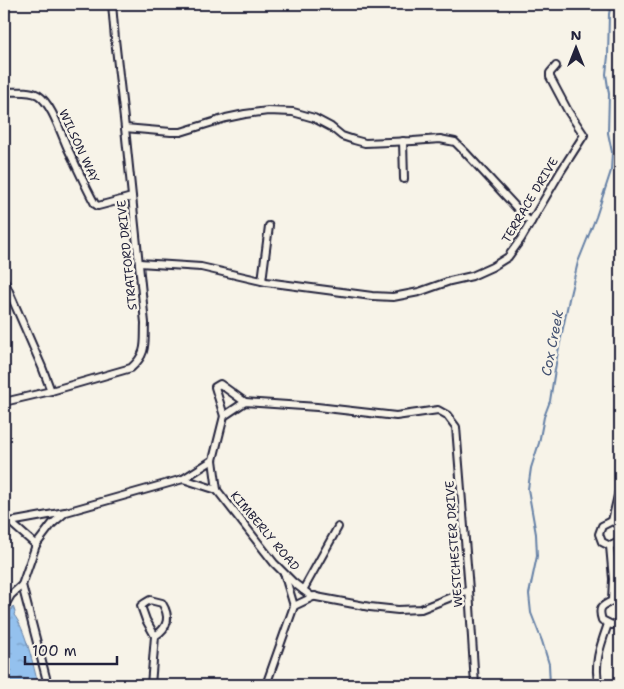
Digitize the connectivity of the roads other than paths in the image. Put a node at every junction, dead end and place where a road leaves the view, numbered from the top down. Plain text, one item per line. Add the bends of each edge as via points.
1 (112, 4) edge
2 (556, 66) dead end
3 (4, 92) edge
4 (125, 128) junction
5 (403, 141) junction
6 (404, 180) dead end
7 (132, 198) junction
8 (531, 222) junction
9 (269, 226) dead end
10 (139, 263) junction
11 (4, 280) edge
12 (262, 281) junction
13 (51, 391) junction
14 (4, 402) edge
15 (245, 402) junction
16 (224, 416) junction
17 (213, 460) junction
18 (183, 479) junction
19 (620, 487) edge
20 (216, 490) junction
21 (66, 512) junction
22 (7, 521) edge
23 (612, 522) junction
24 (620, 526) edge
25 (338, 527) dead end
26 (620, 540) edge
27 (36, 545) junction
28 (610, 546) junction
29 (284, 574) junction
30 (22, 585) junction
31 (303, 590) junction
32 (469, 590) junction
33 (315, 596) junction
34 (612, 601) junction
35 (620, 604) edge
36 (294, 606) junction
37 (4, 607) edge
38 (620, 622) edge
39 (608, 624) junction
40 (155, 636) junction
41 (48, 685) edge
42 (151, 685) edge
43 (266, 685) edge
44 (475, 685) edge
45 (599, 685) edge

1 - 4 street, STRATFORD DRIVE
2 - 8 street, TERRACE DRIVE via 550,77 584,135
3 - 7 street, WILSON WAY via 32,93 44,101 95,204
4 - 5 street via 181,132 245,114 293,112 314,118 342,136 365,143
4 - 7 street, STRATFORD DRIVE
5 - 6 street
5 - 8 street via 440,139 455,142
7 - 10 street, STRATFORD DRIVE
8 - 12 street, TERRACE DRIVE via 508,257 492,268 408,295 372,296
9 - 12 street
10 - 12 street, TERRACE DRIVE via 201,267
10 - 13 street, STRATFORD DRIVE via 145,323 144,353 138,362 131,368
11 - 13 street
13 - 14 street, STRATFORD DRIVE
15 - 16 street
15 - 16 street via 220,384 215,387
15 - 32 street, WESTCHESTER DRIVE via 396,416 438,410 447,415 456,426
16 - 17 street, KIMBERLY ROAD
17 - 18 street
17 - 20 street, KIMBERLY ROAD
18 - 20 street, KIMBERLY ROAD
18 - 21 street
19 - 23 street
20 - 29 street, KIMBERLY ROAD
21 - 22 street
21 - 27 street
22 - 27 street
23 - 24 street
23 - 28 street via 602,526 599,534 602,542
25 - 31 street
26 - 28 street
27 - 30 street
28 - 34 street
29 - 31 street, KIMBERLY ROAD
29 - 36 street
30 - 37 street
30 - 41 street
31 - 33 street, KIMBERLY ROAD
32 - 33 street, KIMBERLY ROAD via 421,609 398,610
32 - 44 street, WESTCHESTER DRIVE
33 - 36 street
34 - 35 street
34 - 39 street via 603,604 600,613
36 - 43 street
38 - 39 street
39 - 45 street via 597,660
40 - 40 street via 141,606 150,600 162,603 168,616 161,632
40 - 42 street

